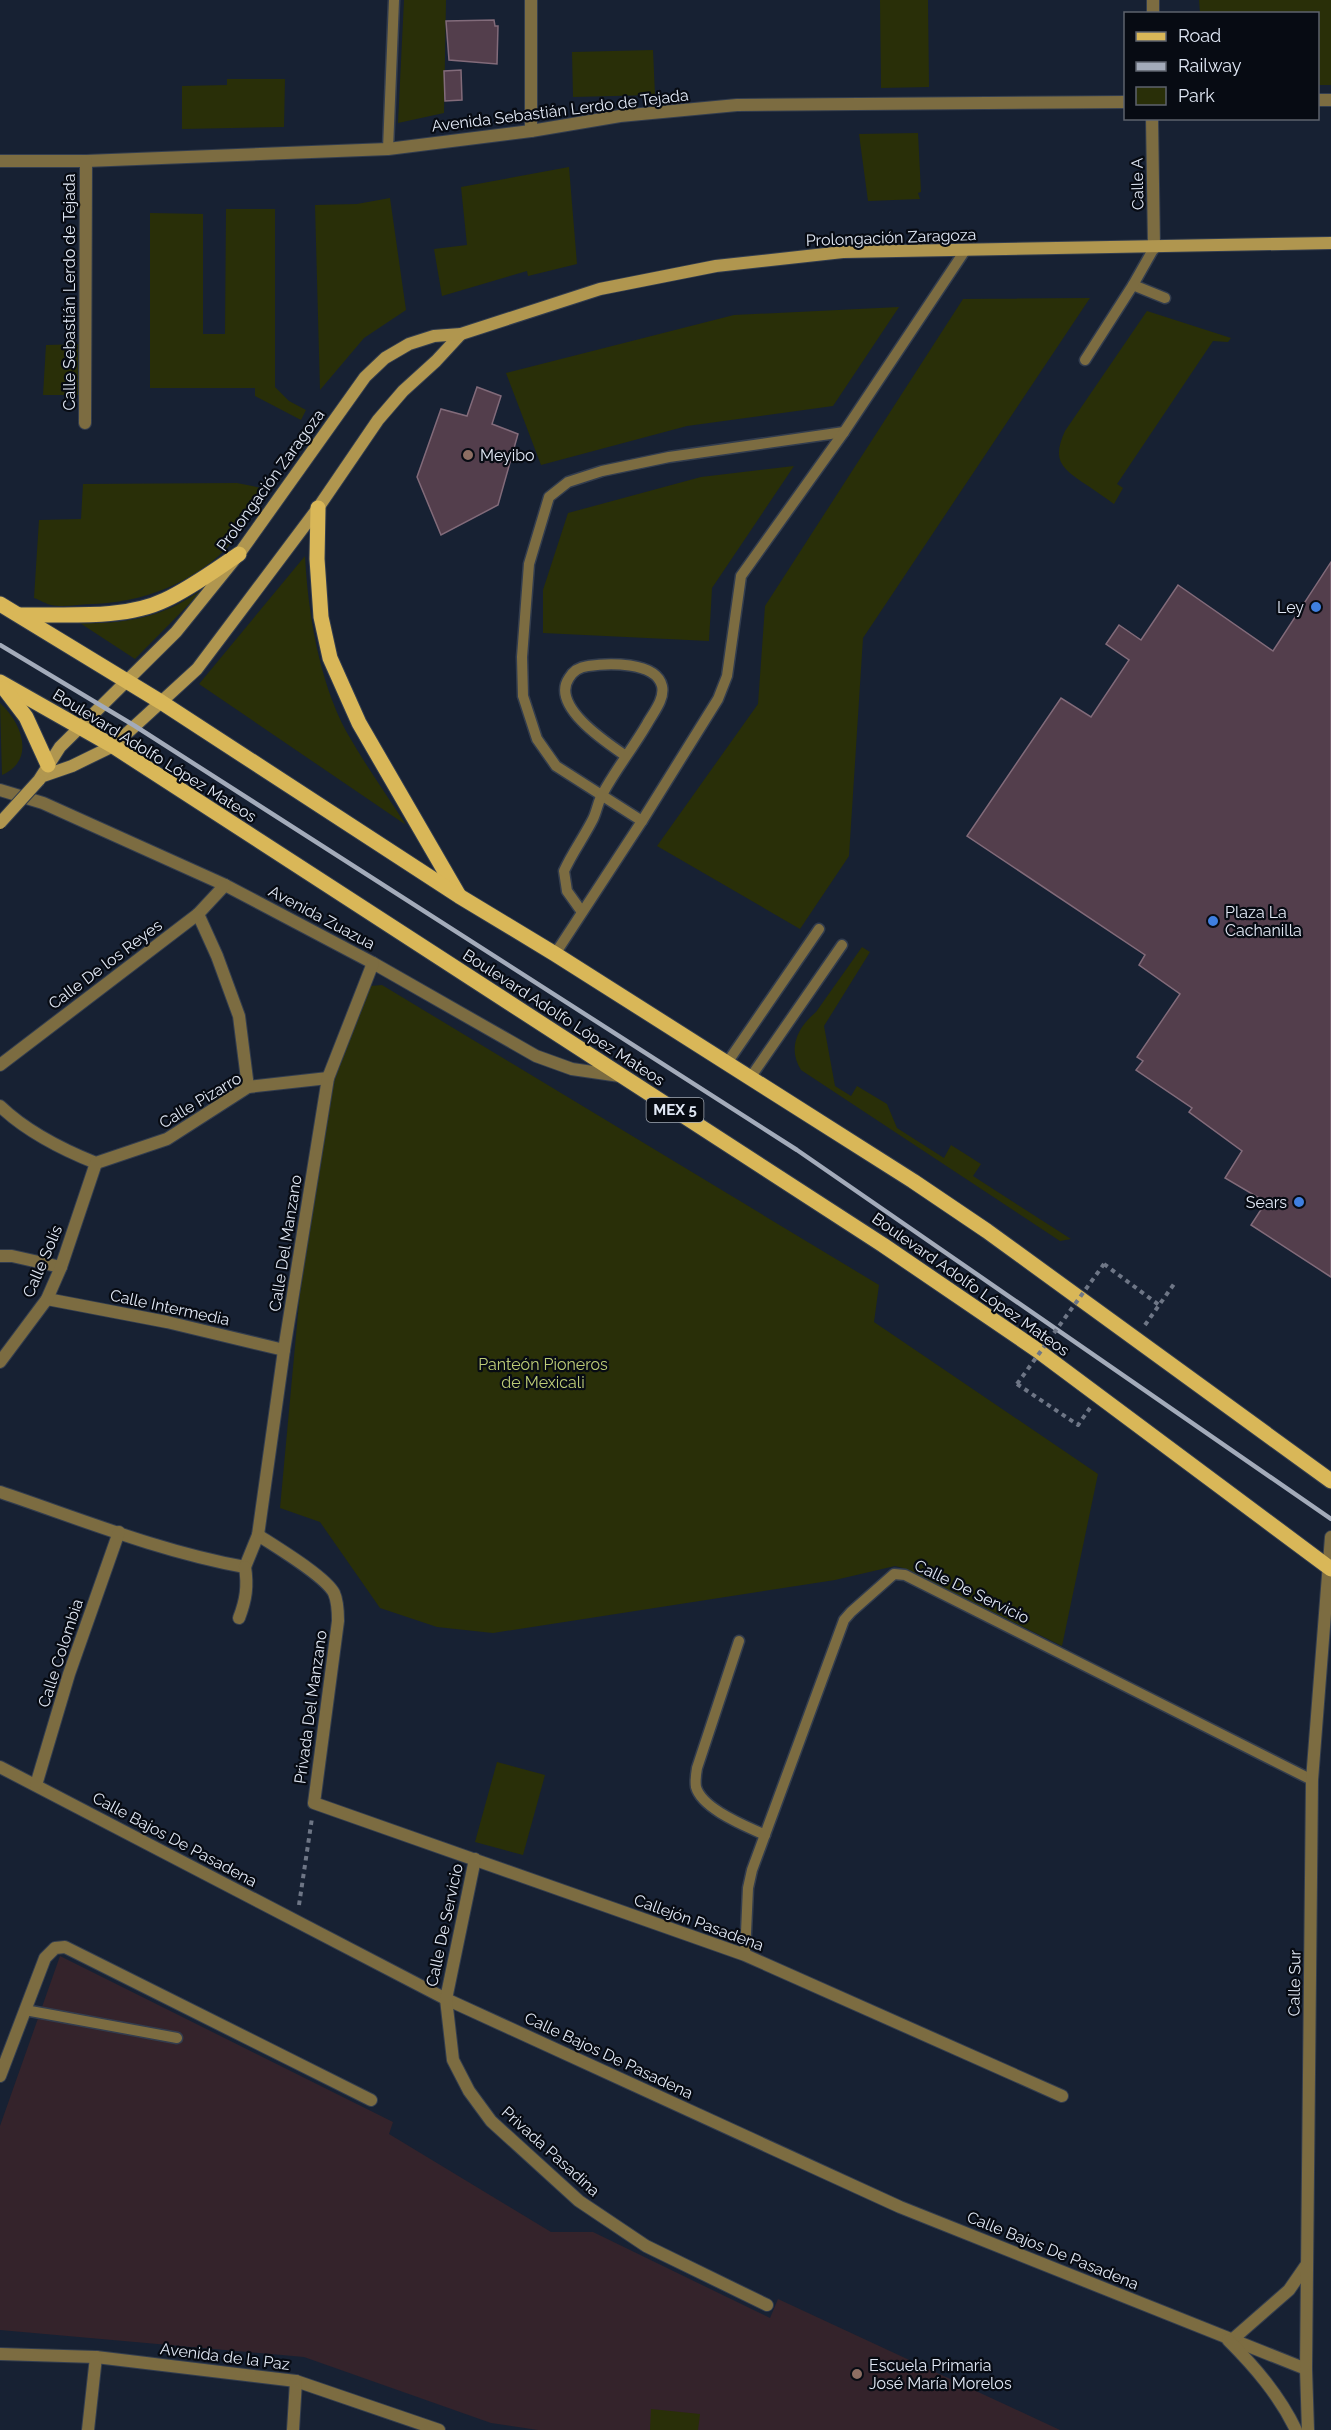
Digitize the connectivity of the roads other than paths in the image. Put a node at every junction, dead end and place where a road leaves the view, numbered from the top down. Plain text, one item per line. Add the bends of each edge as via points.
1 (394, 0) edge
2 (531, 0) edge
3 (1124, 102) edge
4 (1152, 120) edge
5 (531, 131) junction
6 (388, 149) junction
7 (0, 161) edge
8 (86, 161) junction
9 (1331, 243) edge
10 (1154, 248) junction
11 (966, 249) junction
12 (1133, 285) junction
13 (1165, 298) dead end
14 (461, 334) junction
15 (1085, 360) dead end
16 (85, 423) dead end
17 (844, 432) junction
18 (318, 508) junction
19 (239, 554) junction
20 (0, 604) edge
21 (19, 615) junction
22 (127, 681) junction
23 (0, 682) edge
24 (161, 702) junction
25 (80, 727) junction
26 (113, 746) junction
27 (626, 756) junction
28 (43, 774) junction
29 (0, 790) edge
30 (601, 795) junction
31 (642, 821) junction
32 (0, 823) edge
33 (225, 885) junction
34 (459, 896) junction
35 (582, 912) junction
36 (198, 914) junction
37 (819, 929) dead end
38 (842, 945) dead end
39 (555, 954) junction
40 (373, 963) junction
41 (727, 1063) junction
42 (0, 1065) edge
43 (624, 1077) junction
44 (328, 1078) junction
45 (750, 1078) junction
46 (248, 1087) junction
47 (0, 1106) edge
48 (96, 1163) junction
49 (0, 1256) edge
50 (61, 1267) junction
51 (47, 1299) junction
52 (284, 1350) junction
53 (0, 1362) edge
54 (1331, 1481) edge
55 (0, 1492) edge
56 (119, 1532) junction
57 (258, 1535) junction
58 (1331, 1537) edge
59 (245, 1567) junction
60 (1330, 1568) edge
61 (239, 1618) dead end
62 (739, 1641) dead end
63 (0, 1767) edge
64 (1312, 1780) junction
65 (36, 1785) junction
66 (314, 1803) joint
67 (765, 1835) junction
68 (475, 1859) junction
69 (746, 1955) junction
70 (446, 1998) junction
71 (25, 2010) junction
72 (177, 2038) dead end
73 (0, 2076) edge
74 (1062, 2096) dead end
75 (371, 2100) dead end
76 (1307, 2264) junction
77 (767, 2305) dead end
78 (1228, 2337) junction
79 (0, 2354) edge
80 (96, 2357) junction
81 (1306, 2369) junction
82 (296, 2381) junction
83 (435, 2429) edge
84 (88, 2430) edge
85 (293, 2430) edge
86 (1296, 2430) edge
87 (1308, 2430) edge

1 - 6 lane
2 - 5 street
3 - 5 street, Avenida Sebastián Lerdo de Tejada via 737,105 620,116
4 - 10 street, Calle A
5 - 6 street, Avenida Sebastián Lerdo de Tejada
6 - 8 street, Avenida Sebastián Lerdo de Tejada
7 - 8 street, Avenida Sebastián Lerdo de Tejada
8 - 16 street, Calle Sebastián Lerdo de Tejada
9 - 10 main road, Prolongación Zaragoza
10 - 11 main road, Prolongación Zaragoza
10 - 12 lane
11 - 14 main road, Prolongación Zaragoza via 843,252 716,266 600,290
11 - 17 lane
12 - 13 lane
12 - 15 lane
14 - 18 main road, Prolongación Zaragoza via 378,420
14 - 19 main road, Prolongación Zaragoza via 434,336 409,344 385,358 365,377
17 - 30 lane via 669,457 602,471 568,483 549,496 529,564 523,696 537,738 556,766
17 - 31 lane via 741,576 727,675 718,699
18 - 24 main road, Prolongación Zaragoza via 197,669
18 - 34 main road via 321,617 330,658 359,723
19 - 21 main road via 163,601 123,612
19 - 22 main road, Prolongación Zaragoza via 176,632
20 - 21 main road
21 - 22 main road
22 - 24 main road
22 - 25 main road, Prolongación Zaragoza
23 - 25 main road, Boulevard Adolfo López Mateos / MEX 5
23 - 28 main road via 26,717
24 - 26 main road, Prolongación Zaragoza
24 - 34 main road
25 - 26 main road, Boulevard Adolfo López Mateos / MEX 5
25 - 28 main road, Prolongación Zaragoza via 60,747
26 - 28 main road, Prolongación Zaragoza via 72,766
26 - 43 main road, Boulevard Adolfo López Mateos / MEX 5
27 - 27 lane via 662,698 662,686 655,675 642,668 586,666 576,670 564,688 578,717 592,733
27 - 30 lane
28 - 32 main road, Prolongación Zaragoza, bridge
29 - 33 street, Avenida Zuazua via 43,803
30 - 31 lane
30 - 35 lane via 594,818 564,871 567,891
31 - 35 lane
33 - 36 street, Calle De los Reyes
33 - 40 street, Avenida Zuazua
34 - 39 main road
35 - 39 lane
36 - 42 street, Calle De los Reyes
36 - 46 street via 238,1016
37 - 41 lane
38 - 45 lane
39 - 41 main road
40 - 43 street, Avenida Zuazua via 536,1056 572,1069
40 - 44 street, Calle Del Manzano
41 - 45 main road
43 - 60 main road, Boulevard Adolfo López Mateos / MEX 5 via 1037,1350
44 - 46 street, Calle Pizarro
44 - 52 street, Calle Del Manzano
45 - 54 main road via 987,1231
46 - 48 street, Calle Pizarro via 167,1139
47 - 48 street via 14,1120 60,1149
48 - 50 street, Calle Solís
49 - 50 street
50 - 51 street, Calle Solís
51 - 52 street, Calle Intermedia
51 - 53 street, Calle Solís
52 - 57 street, Calle Del Manzano
55 - 56 street
56 - 59 street via 215,1562
56 - 65 street, Calle Colombia via 69,1674
57 - 59 street
57 - 66 street, Privada Del Manzano via 323,1580 338,1607
58 - 60 street, Calle Sur
59 - 61 street via 246,1601
60 - 64 street, Calle Sur
62 - 67 lane via 697,1768 696,1786 701,1798
63 - 65 street, Calle Bajos De Pasadena
64 - 67 lane, Calle De Servicio via 899,1574 888,1578 844,1620
64 - 76 street, Calle Sur
65 - 70 street, Calle Bajos De Pasadena
66 - 68 street, Callejón Pasadena
67 - 69 lane, Calle De Servicio via 748,1888
68 - 69 street, Callejón Pasadena
68 - 70 street, Calle De Servicio
69 - 74 street, Callejón Pasadena
70 - 77 street, Privada Pasadina via 453,2060 491,2121 579,2201 646,2246
70 - 78 street, Calle Bajos De Pasadena via 900,2207
71 - 72 lane
71 - 73 street
71 - 75 street via 45,1958 55,1948 65,1947
76 - 78 street via 1289,2290
76 - 81 street, Calle Sur
78 - 81 street, Calle Bajos De Pasadena
78 - 86 street, Calle Bajos De Pasadena via 1274,2391
79 - 80 street, Avenida de la Paz
80 - 82 street, Avenida de la Paz
80 - 84 street
81 - 87 street, Calle Sur
82 - 83 street, Avenida de la Paz
82 - 85 street

